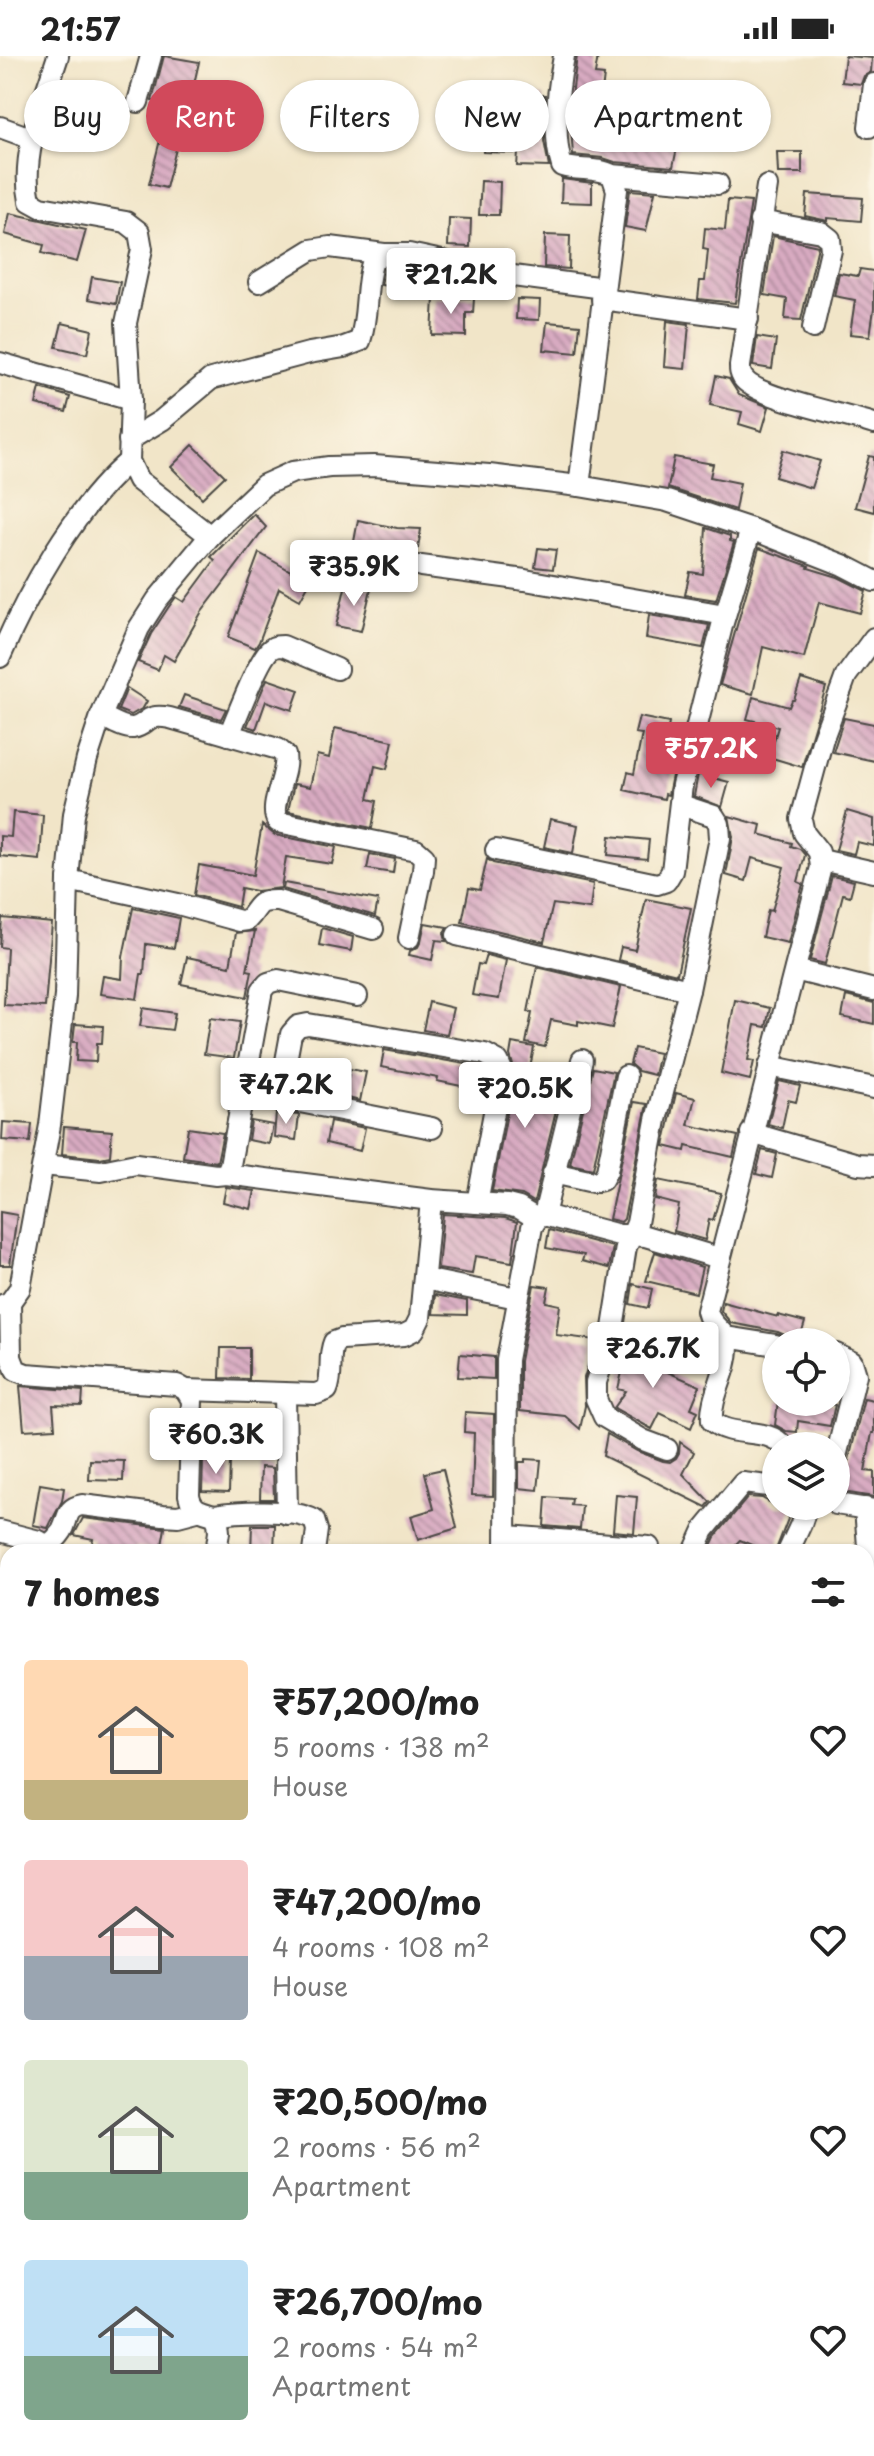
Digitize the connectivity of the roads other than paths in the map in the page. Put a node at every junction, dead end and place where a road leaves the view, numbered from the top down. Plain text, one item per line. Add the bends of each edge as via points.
1 (58, 56) edge
2 (151, 56) edge
3 (564, 56) edge
4 (51, 80) edge
5 (874, 84) edge
6 (138, 102) dead end
7 (0, 127) edge
8 (869, 127) dead end
9 (24, 136) edge
10 (31, 152) edge
11 (612, 175) junction
12 (718, 184) dead end
13 (767, 186) dead end
14 (760, 221) junction
15 (384, 254) junction
16 (259, 282) dead end
17 (603, 294) junction
18 (748, 319) junction
19 (813, 328) dead end
20 (0, 363) edge
21 (131, 400) junction
22 (874, 424) edge
23 (129, 440) junction
24 (129, 461) junction
25 (579, 486) junction
26 (751, 529) junction
27 (210, 536) junction
28 (421, 566) dead end
29 (874, 581) edge
30 (725, 615) junction
31 (874, 638) edge
32 (0, 657) edge
33 (337, 669) dead end
34 (101, 716) junction
35 (229, 735) junction
36 (681, 805) junction
37 (496, 850) dead end
38 (821, 860) junction
39 (874, 872) edge
40 (68, 880) junction
41 (373, 929) dead end
42 (457, 935) dead end
43 (409, 938) dead end
44 (795, 970) junction
45 (689, 990) junction
46 (874, 990) edge
47 (357, 996) dead end
48 (582, 1060) dead end
49 (769, 1066) junction
50 (626, 1076) dead end
51 (874, 1088) edge
52 (243, 1096) junction
53 (279, 1099) junction
54 (432, 1128) dead end
55 (751, 1133) junction
56 (43, 1165) junction
57 (874, 1165) edge
58 (553, 1173) junction
59 (226, 1174) junction
60 (431, 1200) junction
61 (477, 1203) junction
62 (540, 1217) junction
63 (632, 1235) junction
64 (719, 1258) junction
65 (424, 1279) junction
66 (517, 1298) junction
67 (5, 1304) edge
68 (726, 1337) junction
69 (762, 1343) edge
70 (850, 1361) edge
71 (186, 1390) junction
72 (285, 1394) junction
73 (850, 1400) edge
74 (762, 1435) edge
75 (667, 1449) dead end
76 (762, 1485) edge
77 (850, 1506) edge
78 (870, 1509) edge
79 (205, 1513) junction
80 (287, 1514) junction
81 (802, 1520) edge
82 (0, 1531) edge
83 (42, 1544) edge
84 (52, 1544) edge
85 (217, 1544) edge
86 (315, 1544) edge
87 (507, 1544) edge
88 (698, 1544) edge
89 (792, 1544) edge
90 (869, 1544) edge

1 - 4 street
2 - 6 street
3 - 11 street via 558,153 562,166
5 - 8 street
7 - 9 street
10 - 21 street via 30,201 126,222 139,232 142,249 126,323
11 - 12 street
11 - 17 street via 617,190
13 - 14 street
14 - 18 street
14 - 19 street via 821,232 830,239
15 - 16 street via 330,247 311,250
15 - 17 street via 409,254
15 - 23 street via 373,260 368,276 360,341 211,379
17 - 18 street
17 - 25 street
18 - 22 street via 740,366 746,382 787,400
20 - 21 street
21 - 23 street
23 - 24 street
24 - 27 street via 138,480
24 - 32 street via 86,506 36,584
25 - 26 street via 667,501
25 - 27 street via 374,466 329,467 293,472 264,485
26 - 29 street
26 - 30 street
27 - 34 street via 139,628
28 - 30 street
30 - 36 street
31 - 38 street via 846,676 801,819
33 - 35 street via 283,646 273,647
34 - 35 street via 135,728 159,716
34 - 40 street via 74,814
35 - 43 street via 285,755 274,817 278,822 416,850 424,857
36 - 37 street via 672,871 657,884
36 - 45 street via 714,816 720,838
38 - 39 street
38 - 44 street
40 - 41 street via 240,921 247,920 256,905 278,901
40 - 56 street via 65,996
42 - 45 street
44 - 46 street
44 - 49 street
45 - 63 street
47 - 52 street via 278,980 268,983 262,990
48 - 58 street
49 - 51 street
49 - 55 street
50 - 58 street via 602,1180
52 - 53 street
52 - 59 street
53 - 54 street
53 - 61 street via 291,1034 298,1026 485,1054 502,1070
55 - 57 street
55 - 64 street
56 - 59 street via 101,1171 136,1164
56 - 67 street via 20,1288
58 - 62 street
59 - 60 street
60 - 61 street
60 - 65 street
61 - 62 street via 519,1208
62 - 63 street
62 - 66 street via 532,1227
63 - 64 street
63 - 75 street via 596,1399 604,1417
64 - 68 street via 707,1311 708,1320
65 - 66 street
65 - 72 street via 414,1330 334,1342 327,1390
66 - 87 street via 505,1386
67 - 71 street via 16,1370
68 - 69 street
68 - 74 street via 712,1421 720,1429
70 - 73 street via 856,1375
71 - 72 street
71 - 79 street via 192,1400 190,1503
72 - 80 street
76 - 88 street via 743,1483
77 - 78 street
78 - 90 street
79 - 80 street
79 - 84 street via 178,1516 82,1505 69,1511
79 - 85 street via 218,1522
80 - 86 street via 314,1520
81 - 89 street
82 - 83 street

